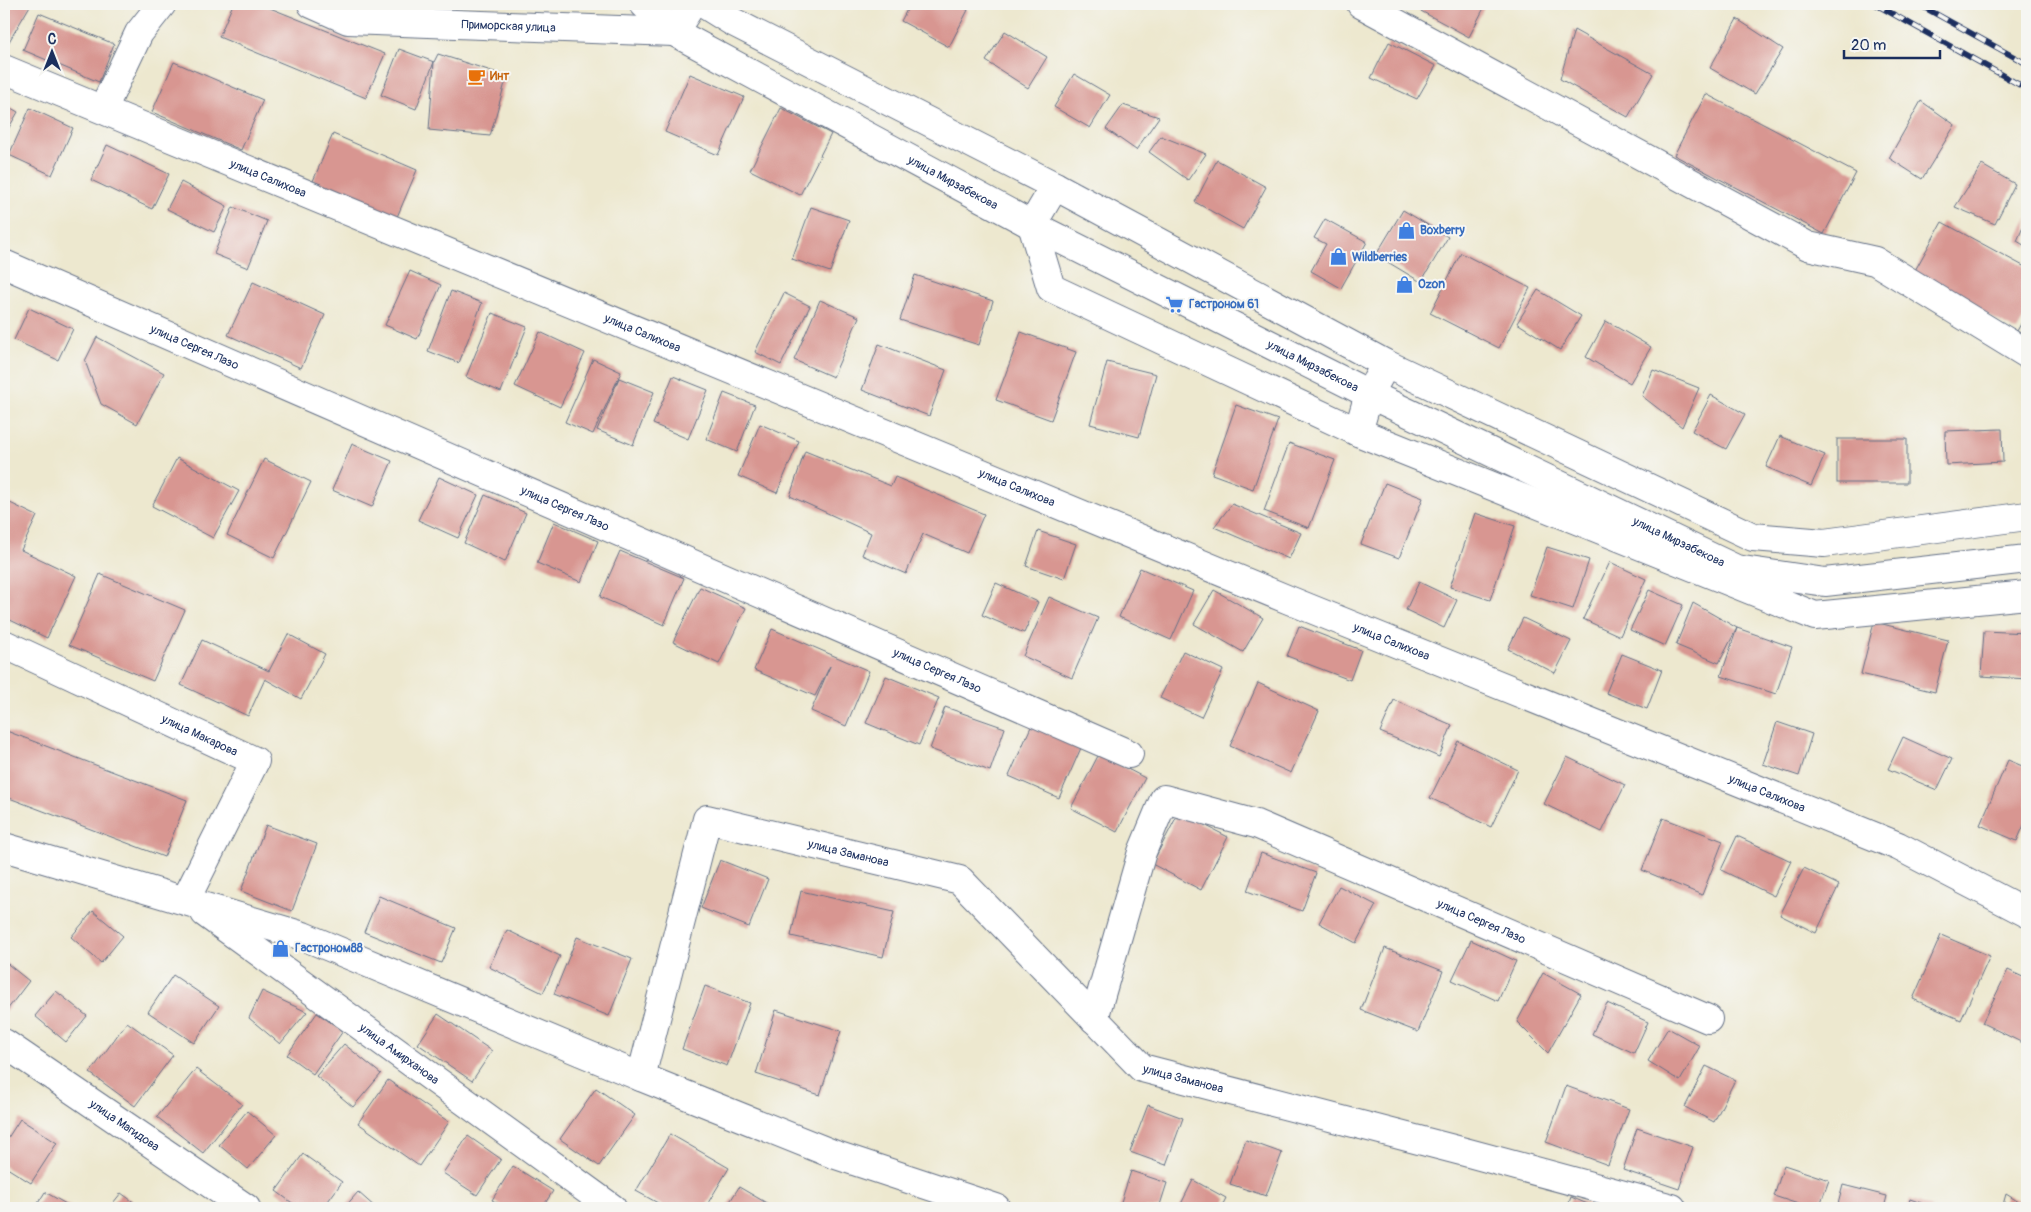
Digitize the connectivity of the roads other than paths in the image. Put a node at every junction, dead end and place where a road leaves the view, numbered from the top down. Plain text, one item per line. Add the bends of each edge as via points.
1 (162, 4) edge
2 (312, 4) edge
3 (644, 4) edge
4 (692, 4) edge
5 (704, 4) edge
6 (1361, 4) edge
7 (674, 32) junction
8 (4, 69) edge
9 (103, 110) junction
10 (1054, 186) junction
11 (1032, 225) junction
12 (4, 264) edge
13 (2027, 354) edge
14 (1386, 364) junction
15 (1369, 394) junction
16 (1358, 432) junction
17 (2027, 516) edge
18 (2027, 559) edge
19 (2027, 595) edge
20 (4, 644) edge
21 (1128, 754) dead end
22 (4, 847) edge
23 (186, 899) junction
24 (2027, 913) edge
25 (1094, 1019) junction
26 (1708, 1020) dead end
27 (4, 1043) edge
28 (641, 1077) junction
29 (246, 1208) edge
30 (612, 1208) edge
31 (996, 1208) edge
32 (1672, 1208) edge

1 - 9 street via 138,33
2 - 7 street, Приморская улица via 348,20
3 - 7 street, улица Мирзабекова
4 - 7 street
5 - 10 street via 733,22
6 - 13 street via 1808,246 1875,261
7 - 11 street, улица Мирзабекова
8 - 9 street, улица Салихова
9 - 24 street, улица Салихова via 1280,596 1898,846
10 - 11 street
10 - 14 street
11 - 15 street, улица Мирзабекова
11 - 16 street via 1051,288
12 - 21 street, улица Сергея Лазо
14 - 15 street
14 - 17 street via 1753,537 1824,543
15 - 16 street
15 - 18 street, улица Мирзабекова via 1736,569 1825,582
16 - 19 street via 1815,616
20 - 23 street, улица Макарова via 255,761
22 - 23 street
23 - 28 street via 303,936
23 - 30 street, улица Амирханова
25 - 26 street, улица Сергея Лазо via 1142,852 1164,798 1256,824
25 - 28 street, улица Заманова via 960,880 706,820
25 - 32 street, улица Заманова via 1142,1068
27 - 29 street, улица Магидова
28 - 31 street via 833,1154

